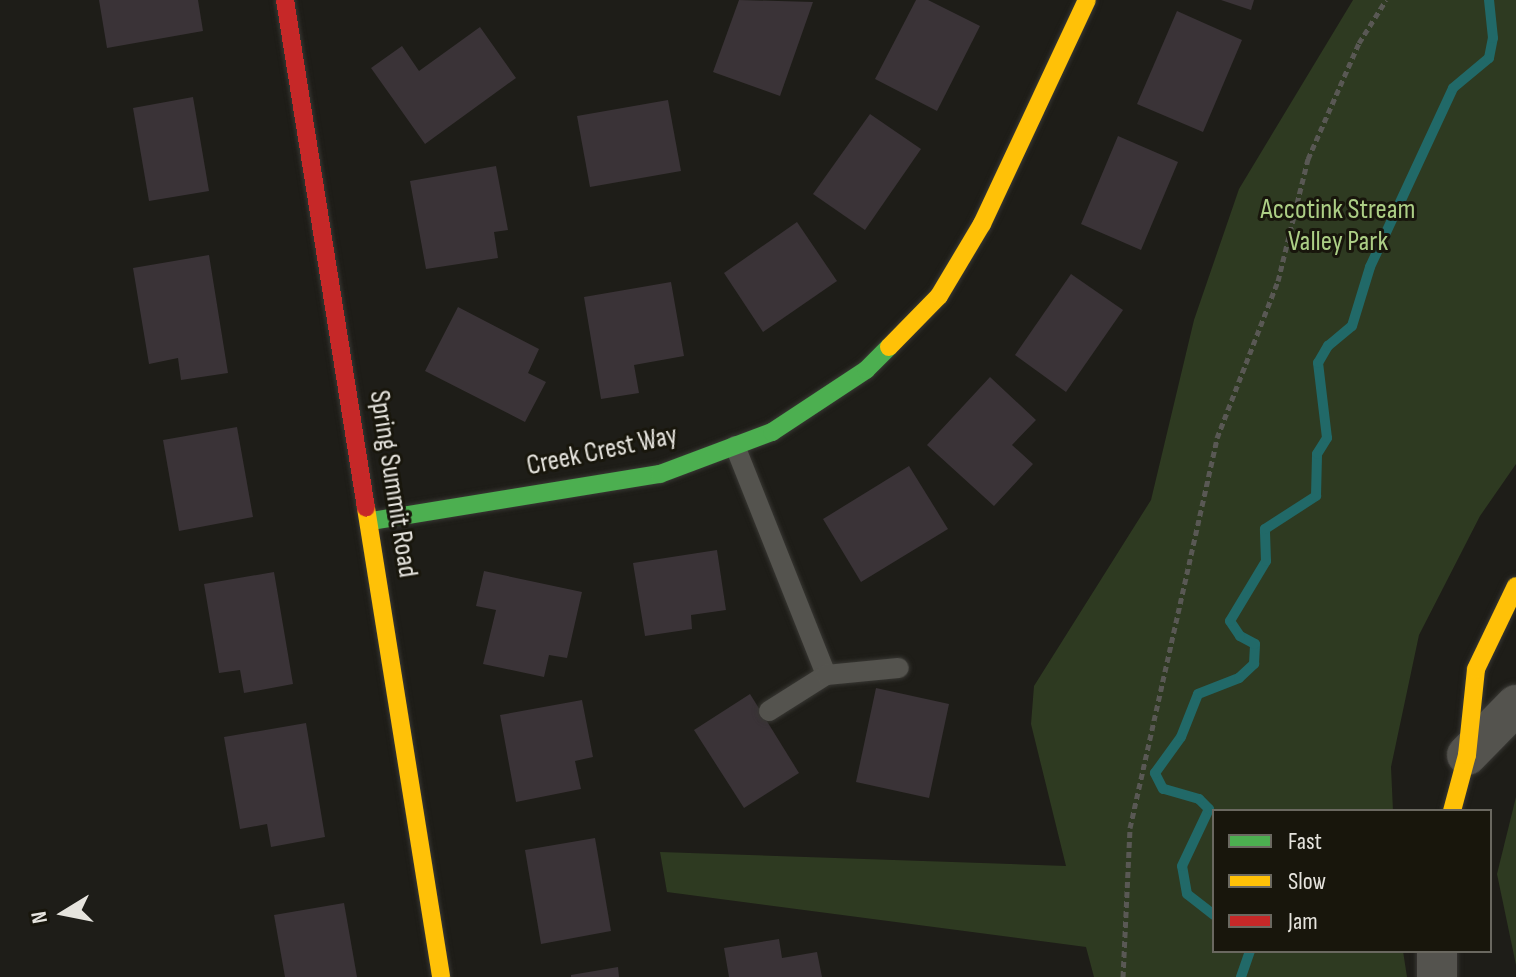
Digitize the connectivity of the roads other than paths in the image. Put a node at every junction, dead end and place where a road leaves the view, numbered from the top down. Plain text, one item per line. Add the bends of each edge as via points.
1 (285, 0) edge
2 (1087, 0) edge
3 (735, 446) junction
4 (372, 521) junction
5 (1516, 586) edge
6 (899, 668) dead end
7 (826, 675) junction
8 (1516, 705) edge
9 (769, 711) dead end
10 (1467, 755) junction
11 (1453, 809) edge
12 (1437, 953) edge
13 (441, 977) edge
14 (1437, 977) edge

1 - 4 street, Spring Summit Road
2 - 3 street, Creek Crest Way via 982,224 939,296 866,370 772,432
3 - 4 street, Creek Crest Way via 660,474
3 - 7 lane
4 - 13 street, Spring Summit Road
5 - 10 street via 1476,669
6 - 7 lane
7 - 9 lane
8 - 10 street
10 - 11 street
12 - 14 street

